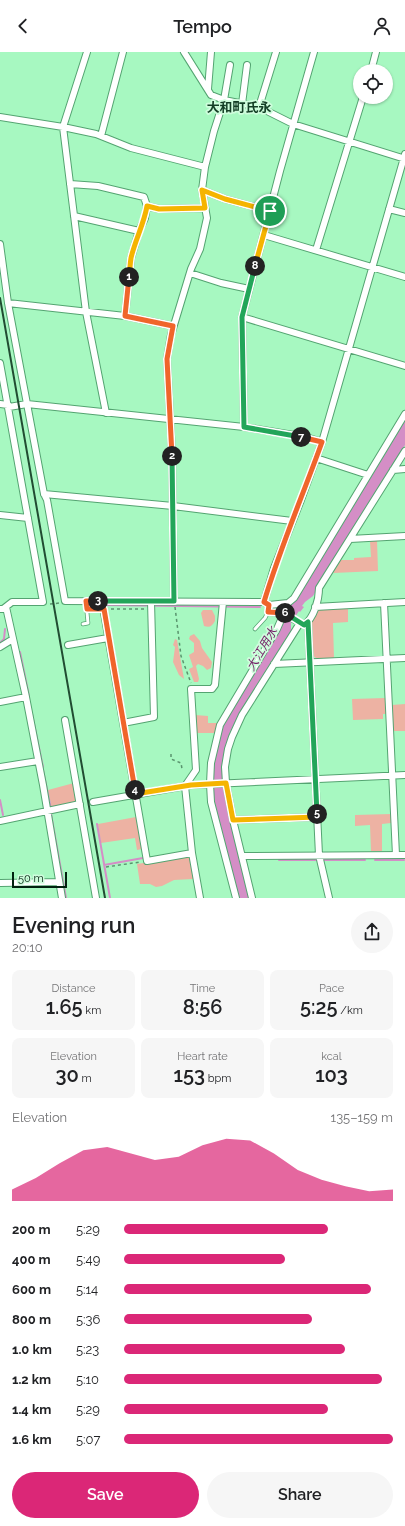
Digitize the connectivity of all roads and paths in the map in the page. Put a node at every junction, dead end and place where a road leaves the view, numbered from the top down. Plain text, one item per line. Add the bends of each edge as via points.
1 (87, 52) edge
2 (123, 52) edge
3 (184, 52) edge
4 (211, 52) edge
5 (276, 52) edge
6 (314, 52) edge
7 (376, 52) edge
8 (372, 64) edge
9 (230, 65) dead end
10 (247, 65) dead end
11 (208, 89) junction
12 (224, 100) junction
13 (242, 104) junction
14 (361, 104) edge
15 (259, 107) junction
16 (0, 117) edge
17 (293, 124) junction
18 (63, 127) junction
19 (101, 136) junction
20 (349, 142) junction
21 (405, 157) edge
22 (205, 167) junction
23 (70, 184) junction
24 (202, 190) junction
25 (147, 206) junction
26 (205, 208) junction
27 (389, 209) junction
28 (270, 211) junction
29 (405, 213) edge
30 (74, 216) junction
31 (139, 231) junction
32 (264, 236) junction
33 (0, 244) edge
34 (316, 250) junction
35 (372, 267) junction
36 (190, 273) junction
37 (405, 277) edge
38 (249, 289) junction
39 (8, 303) junction
40 (86, 312) junction
41 (125, 316) junction
42 (242, 317) junction
43 (173, 326) junction
44 (348, 349) junction
45 (0, 363) edge
46 (405, 366) edge
47 (0, 404) edge
48 (27, 404) junction
49 (8, 406) junction
50 (106, 413) junction
51 (405, 414) edge
52 (170, 419) junction
53 (244, 427) junction
54 (322, 442) junction
55 (405, 451) edge
56 (316, 458) junction
57 (405, 469) edge
58 (393, 470) junction
59 (368, 475) junction
60 (44, 494) junction
61 (173, 506) junction
62 (0, 515) edge
63 (28, 518) junction
64 (292, 521) junction
65 (405, 536) edge
66 (350, 539) junction
67 (65, 601) junction
68 (86, 601) junction
69 (102, 601) junction
70 (174, 601) junction
71 (43, 602) junction
72 (405, 602) edge
73 (384, 603) junction
74 (223, 605) junction
75 (151, 606) junction
76 (267, 606) junction
77 (316, 607) junction
78 (3, 608) edge
79 (104, 609) junction
80 (175, 609) dead end
81 (284, 612) junction
82 (298, 621) junction
83 (308, 622) junction
84 (83, 624) dead end
85 (255, 629) dead end
86 (108, 638) junction
87 (13, 639) junction
88 (68, 645) dead end
89 (0, 647) edge
90 (405, 658) edge
91 (386, 659) junction
92 (310, 662) junction
93 (274, 664) junction
94 (191, 689) junction
95 (26, 697) junction
96 (0, 702) edge
97 (65, 720) dead end
98 (123, 723) junction
99 (171, 754) dead end
100 (38, 761) junction
101 (0, 767) edge
102 (182, 769) dead end
103 (392, 775) junction
104 (405, 775) edge
105 (315, 779) junction
106 (225, 783) junction
107 (210, 784) junction
108 (185, 786) junction
109 (135, 794) junction
110 (93, 802) dead end
111 (80, 804) junction
112 (47, 811) junction
113 (317, 817) junction
114 (233, 820) junction
115 (0, 821) edge
116 (192, 853) junction
117 (396, 855) junction
118 (405, 855) edge
119 (242, 856) junction
120 (319, 856) junction
121 (146, 861) junction
122 (106, 867) dead end
123 (59, 882) junction
124 (0, 883) edge
125 (62, 898) edge
126 (96, 898) edge
127 (200, 898) edge
128 (236, 898) edge
129 (252, 898) edge
130 (329, 898) edge

1 - 18 street
2 - 19 street
3 - 11 street
4 - 11 street
5 - 15 street
6 - 17 street
7 - 8 street
9 - 12 street
10 - 13 street
11 - 12 street via 211,95
12 - 13 street
12 - 22 street
13 - 15 street
14 - 20 street
15 - 17 street
16 - 18 street
17 - 20 street
17 - 28 street
18 - 19 street
18 - 23 street
19 - 22 street via 131,148
20 - 21 street
20 - 34 street
21 - 27 street
22 - 24 street
23 - 25 street via 98,186 144,197
23 - 30 street
24 - 26 street
24 - 28 street
25 - 26 street via 159,209
25 - 31 street
26 - 36 street via 207,218 200,249
27 - 29 street
27 - 35 street
28 - 32 street
30 - 31 street
30 - 40 street
31 - 41 street via 131,258
32 - 34 street
32 - 38 street
33 - 39 street
34 - 35 street
35 - 37 street
35 - 44 street
36 - 38 street
36 - 43 street
38 - 42 street
39 - 40 street
39 - 48 street
40 - 41 street
40 - 50 street
41 - 43 street
42 - 44 street
42 - 53 street
43 - 52 street via 167,359
44 - 46 street
44 - 54 street
45 - 49 street
47 - 49 street
48 - 49 street
48 - 50 street
48 - 60 street
49 - 63 street
50 - 52 street
51 - 59 street
52 - 53 street
52 - 61 street
53 - 54 street
54 - 56 street
55 - 58 street
56 - 59 street
56 - 64 street
57 - 58 street
58 - 66 street
59 - 76 street via 294,598 288,603
60 - 61 street
60 - 67 street
61 - 64 street
61 - 70 street
62 - 63 street
63 - 71 street
64 - 76 street via 274,568
65 - 66 street
66 - 77 street via 320,588
67 - 68 street
67 - 71 path via 46,604
68 - 69 street
68 - 84 lane via 88,623
69 - 75 street
69 - 79 street
70 - 74 street
70 - 75 street
71 - 78 street via 12,602
72 - 73 street
73 - 77 street
73 - 91 street
74 - 76 street
74 - 94 street via 216,685 212,689
75 - 79 path
75 - 98 street via 154,717
76 - 81 street
76 - 85 lane via 265,618
77 - 83 street
78 - 87 street
79 - 86 street
80 - 94 path via 181,656
81 - 82 street
81 - 107 street via 277,629 220,725 213,750
82 - 83 street via 304,625
82 - 93 street
83 - 92 street
86 - 88 street
86 - 98 street
87 - 89 street
87 - 95 street
90 - 91 street
91 - 92 street
91 - 103 street
92 - 93 street
92 - 105 street
93 - 106 street via 242,715 232,737 225,767
94 - 108 street via 196,770
95 - 96 street
95 - 100 street
97 - 111 street
98 - 109 street
99 - 102 path via 171,759 180,763
100 - 101 street
100 - 112 street
103 - 104 street
103 - 105 street
103 - 117 street
105 - 106 street
105 - 113 street
106 - 107 street
106 - 114 street
107 - 108 street
107 - 128 street via 211,802
108 - 109 street
108 - 116 street
109 - 110 street
109 - 121 street
111 - 112 street
111 - 126 street
112 - 115 street
112 - 123 street
113 - 114 street
113 - 120 street
114 - 119 street
116 - 121 street
116 - 127 street
117 - 118 street
117 - 120 street
119 - 120 street
119 - 129 street
120 - 130 street
121 - 122 path
123 - 124 street
123 - 125 street

